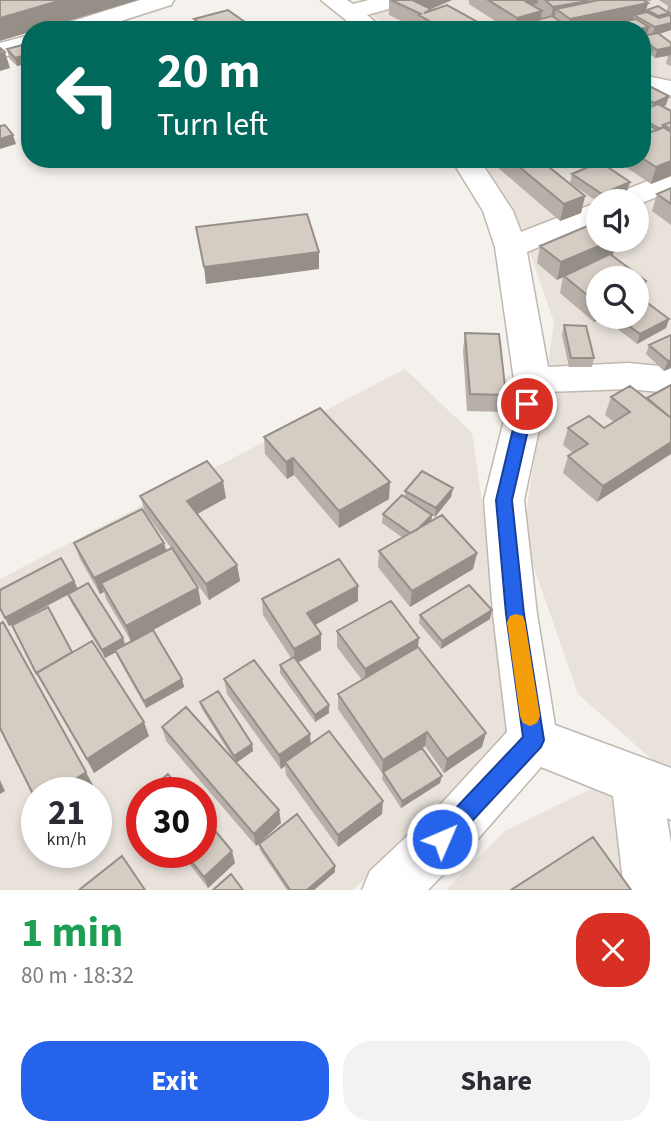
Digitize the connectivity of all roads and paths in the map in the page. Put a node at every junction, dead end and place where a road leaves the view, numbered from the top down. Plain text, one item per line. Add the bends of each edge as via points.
1 (163, 0) edge
2 (395, 0) edge
3 (341, 6) edge
4 (96, 21) edge
5 (361, 21) edge
6 (21, 45) edge
7 (0, 51) edge
8 (651, 85) edge
9 (671, 89) edge
10 (471, 168) edge
11 (671, 181) edge
12 (649, 190) edge
13 (586, 216) edge
14 (511, 247) junction
15 (533, 380) junction
16 (671, 380) edge
17 (534, 740) junction
18 (653, 787) edge
19 (389, 890) edge
20 (651, 890) edge

1 - 4 street
2 - 3 street
3 - 5 street
6 - 7 street
8 - 9 street
10 - 14 street via 498,211
11 - 12 street
13 - 14 street
14 - 15 street
15 - 16 street via 628,376
15 - 17 street via 504,500
17 - 18 street
17 - 19 street
18 - 20 street

